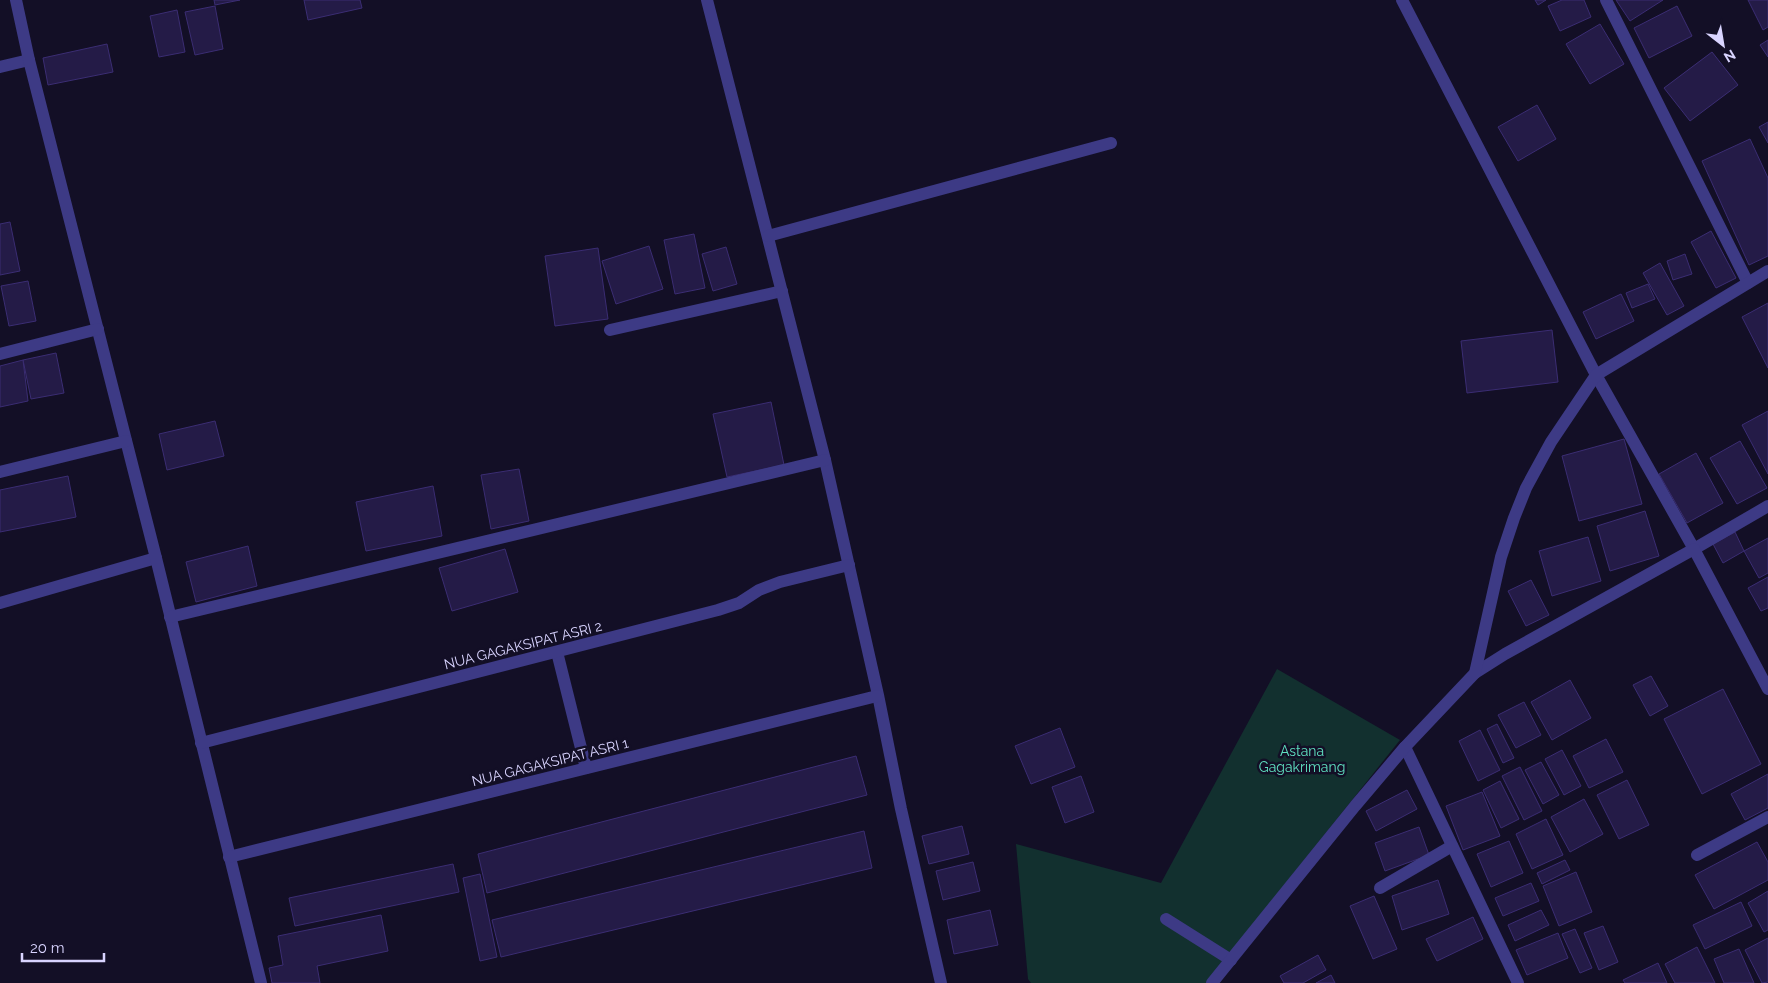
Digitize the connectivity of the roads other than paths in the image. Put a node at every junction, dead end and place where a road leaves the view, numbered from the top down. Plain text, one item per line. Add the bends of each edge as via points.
1 (16, 0) edge
2 (707, 0) edge
3 (1402, 0) edge
4 (1606, 0) edge
5 (29, 60) junction
6 (0, 67) edge
7 (1111, 143) dead end
8 (768, 236) junction
9 (1768, 271) edge
10 (1748, 283) junction
11 (782, 292) junction
12 (98, 329) junction
13 (610, 330) dead end
14 (0, 354) edge
15 (1596, 375) junction
16 (126, 441) junction
17 (825, 460) junction
18 (0, 472) edge
19 (1768, 506) edge
20 (1694, 549) junction
21 (156, 558) junction
22 (848, 565) junction
23 (0, 603) edge
24 (170, 617) junction
25 (557, 652) junction
26 (1475, 673) junction
27 (1768, 689) edge
28 (878, 696) junction
29 (201, 743) junction
30 (1405, 747) junction
31 (586, 768) junction
32 (1768, 817) edge
33 (1452, 846) junction
34 (1697, 855) dead end
35 (229, 857) junction
36 (1380, 888) dead end
37 (1166, 919) dead end
38 (1231, 960) junction
39 (261, 983) edge
40 (941, 983) edge
41 (1212, 983) edge
42 (1518, 983) edge

1 - 5 street
2 - 8 street
3 - 15 street
4 - 10 street
5 - 6 street
5 - 12 street
7 - 8 street
8 - 11 street
9 - 10 street
10 - 15 street
11 - 13 street
11 - 17 street
12 - 14 street
12 - 16 street
15 - 20 street
15 - 26 street via 1551,442 1526,488 1501,557
16 - 18 street
16 - 21 street
17 - 22 street
17 - 24 street
19 - 20 street
20 - 26 street
20 - 27 street
21 - 23 street
21 - 24 street
22 - 25 street, NUA GAGAKSIPAT ASRI 2 via 780,582 718,610
22 - 28 street
24 - 29 street
25 - 29 street, NUA GAGAKSIPAT ASRI 2
25 - 31 street
26 - 30 street
28 - 31 street, NUA GAGAKSIPAT ASRI 1
28 - 40 street
29 - 35 street
30 - 33 street
30 - 38 street
31 - 35 street, NUA GAGAKSIPAT ASRI 1
32 - 34 street
33 - 36 street
33 - 42 street
35 - 39 street
37 - 38 street
38 - 41 street

